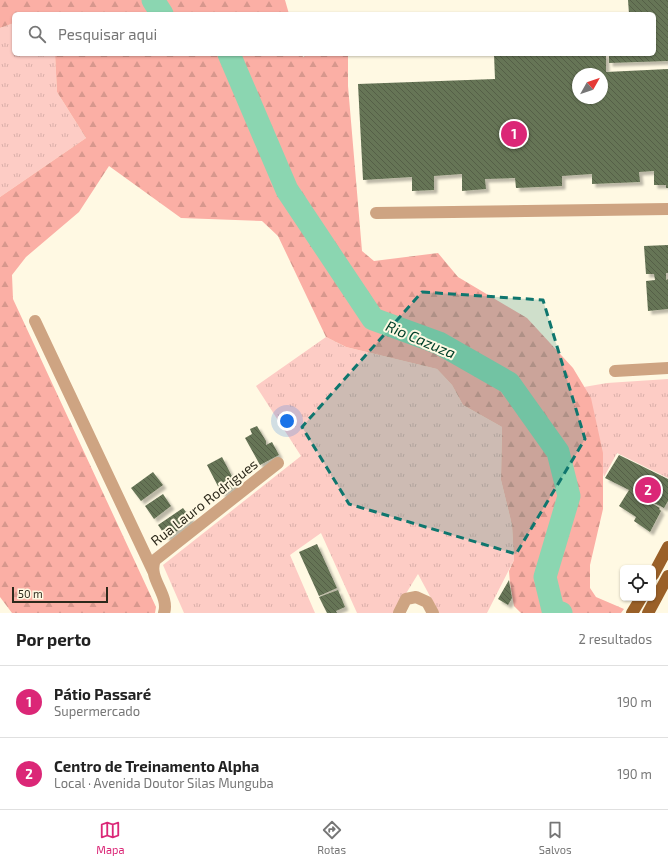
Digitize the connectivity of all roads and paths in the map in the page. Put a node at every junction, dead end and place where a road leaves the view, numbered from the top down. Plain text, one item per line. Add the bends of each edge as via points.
1 (668, 209) edge
2 (376, 213) dead end
3 (35, 321) dead end
4 (668, 368) edge
5 (615, 371) dead end
6 (278, 463) dead end
7 (668, 547) edge
8 (656, 569) edge
9 (153, 571) junction
10 (668, 576) edge
11 (639, 601) edge
12 (164, 613) edge
13 (399, 613) edge
14 (433, 613) edge
15 (632, 613) edge
16 (648, 613) edge

1 - 2 street
3 - 9 street
4 - 5 street
6 - 9 street, Rua Lauro Rodrigues via 159,556 153,565
7 - 8 main road
9 - 12 street via 164,601
10 - 16 main road
11 - 15 main road
13 - 14 street via 406,599 416,597 427,602

